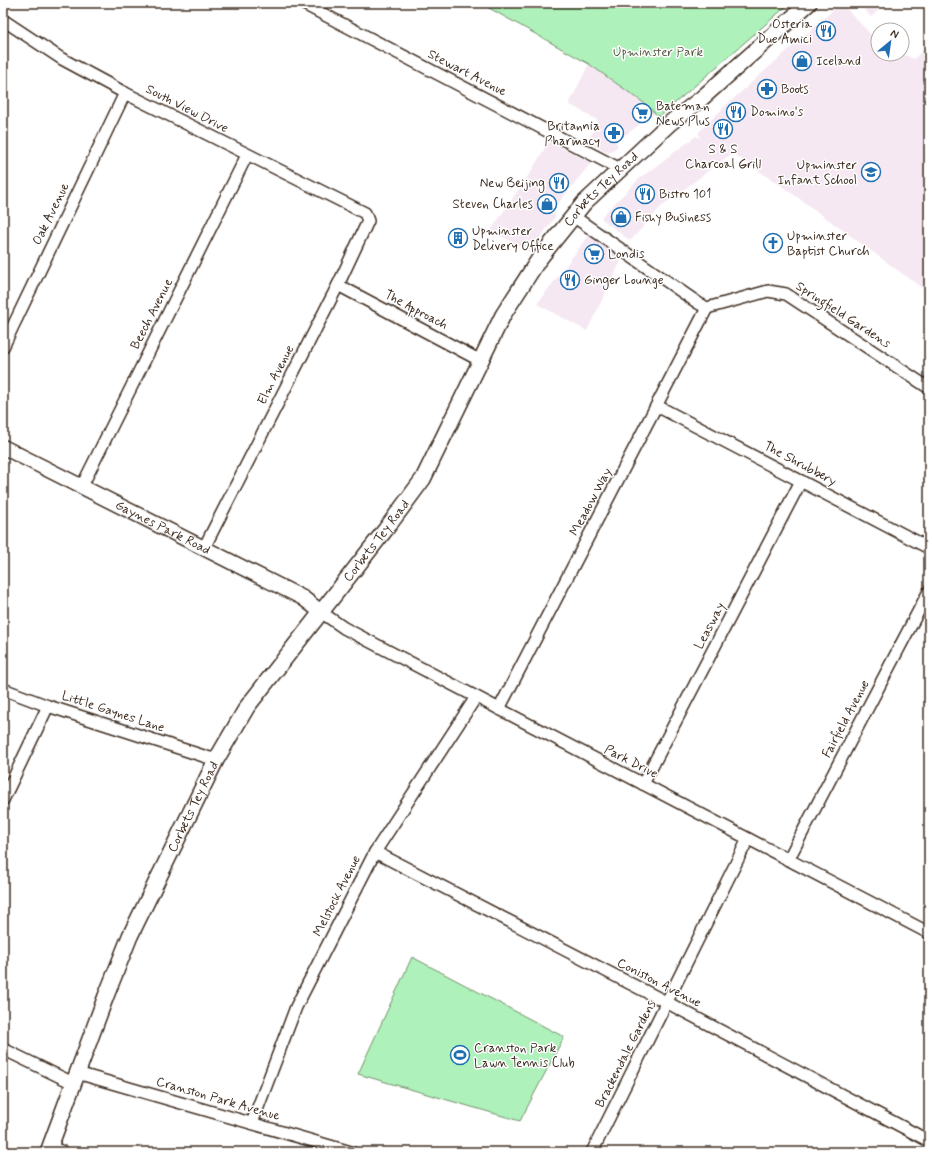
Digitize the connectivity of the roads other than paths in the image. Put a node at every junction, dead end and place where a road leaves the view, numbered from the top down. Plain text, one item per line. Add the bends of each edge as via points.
1 (302, 3) edge
2 (809, 3) edge
3 (4, 25) edge
4 (125, 93) junction
5 (247, 155) junction
6 (620, 169) junction
7 (365, 213) joint
8 (573, 216) junction
9 (338, 285) junction
10 (707, 308) junction
11 (3, 347) edge
12 (481, 361) junction
13 (929, 388) edge
14 (657, 406) junction
15 (3, 447) edge
16 (801, 481) junction
17 (82, 486) junction
18 (204, 548) junction
19 (929, 548) edge
20 (929, 591) edge
21 (321, 612) junction
22 (3, 689) edge
23 (476, 697) junction
24 (48, 706) junction
25 (499, 709) junction
26 (216, 760) junction
27 (643, 784) junction
28 (3, 800) edge
29 (748, 839) junction
30 (375, 852) junction
31 (788, 860) junction
32 (929, 933) edge
33 (668, 1003) junction
34 (3, 1049) edge
35 (75, 1078) junction
36 (252, 1123) junction
37 (929, 1141) edge
38 (54, 1150) edge
39 (351, 1152) edge
40 (592, 1152) edge

1 - 6 street, Stewart Avenue
2 - 6 main road, Corbets Tey Road
3 - 4 street, South View Drive
4 - 5 street, South View Drive
4 - 11 street, Oak Avenue
5 - 7 street, South View Drive
5 - 17 street, Beech Avenue
6 - 8 main road, Corbets Tey Road
7 - 9 street, Elm Avenue via 367,226
8 - 10 street
8 - 12 main road, Corbets Tey Road via 539,259 503,315
9 - 12 street, The Approach
9 - 18 street, Elm Avenue
10 - 13 street, Springfield Gardens via 768,291 786,294
10 - 14 street, Meadow Way
12 - 21 main road, Corbets Tey Road via 423,479
14 - 16 street, The Shrubbery
14 - 25 street, Meadow Way
15 - 17 street, Gaynes Park Road
16 - 19 street, The Shrubbery
16 - 27 street, Leasway
17 - 18 street, Gaynes Park Road
18 - 21 street, Gaynes Park Road via 302,598
20 - 31 street, Fairfield Avenue
21 - 23 street, Park Drive via 344,628
21 - 26 main road, Corbets Tey Road via 247,707
22 - 24 street, Little Gaynes Lane
23 - 25 street, Park Drive
23 - 30 street, Melstock Avenue
24 - 26 street, Little Gaynes Lane
24 - 28 street
25 - 27 street, Park Drive
26 - 35 main road, Corbets Tey Road via 130,936
27 - 29 street, Park Drive
29 - 31 street, Park Drive
29 - 33 street, Brackendale Gardens
30 - 33 street, Coniston Avenue
30 - 36 street, Melstock Avenue via 296,1007
31 - 32 street, Park Drive
33 - 37 street, Coniston Avenue
33 - 40 street, Brackendale Gardens
34 - 35 street, Cranston Park Avenue
35 - 36 street, Cranston Park Avenue
35 - 38 main road, Corbets Tey Road
36 - 39 street, Cranston Park Avenue

